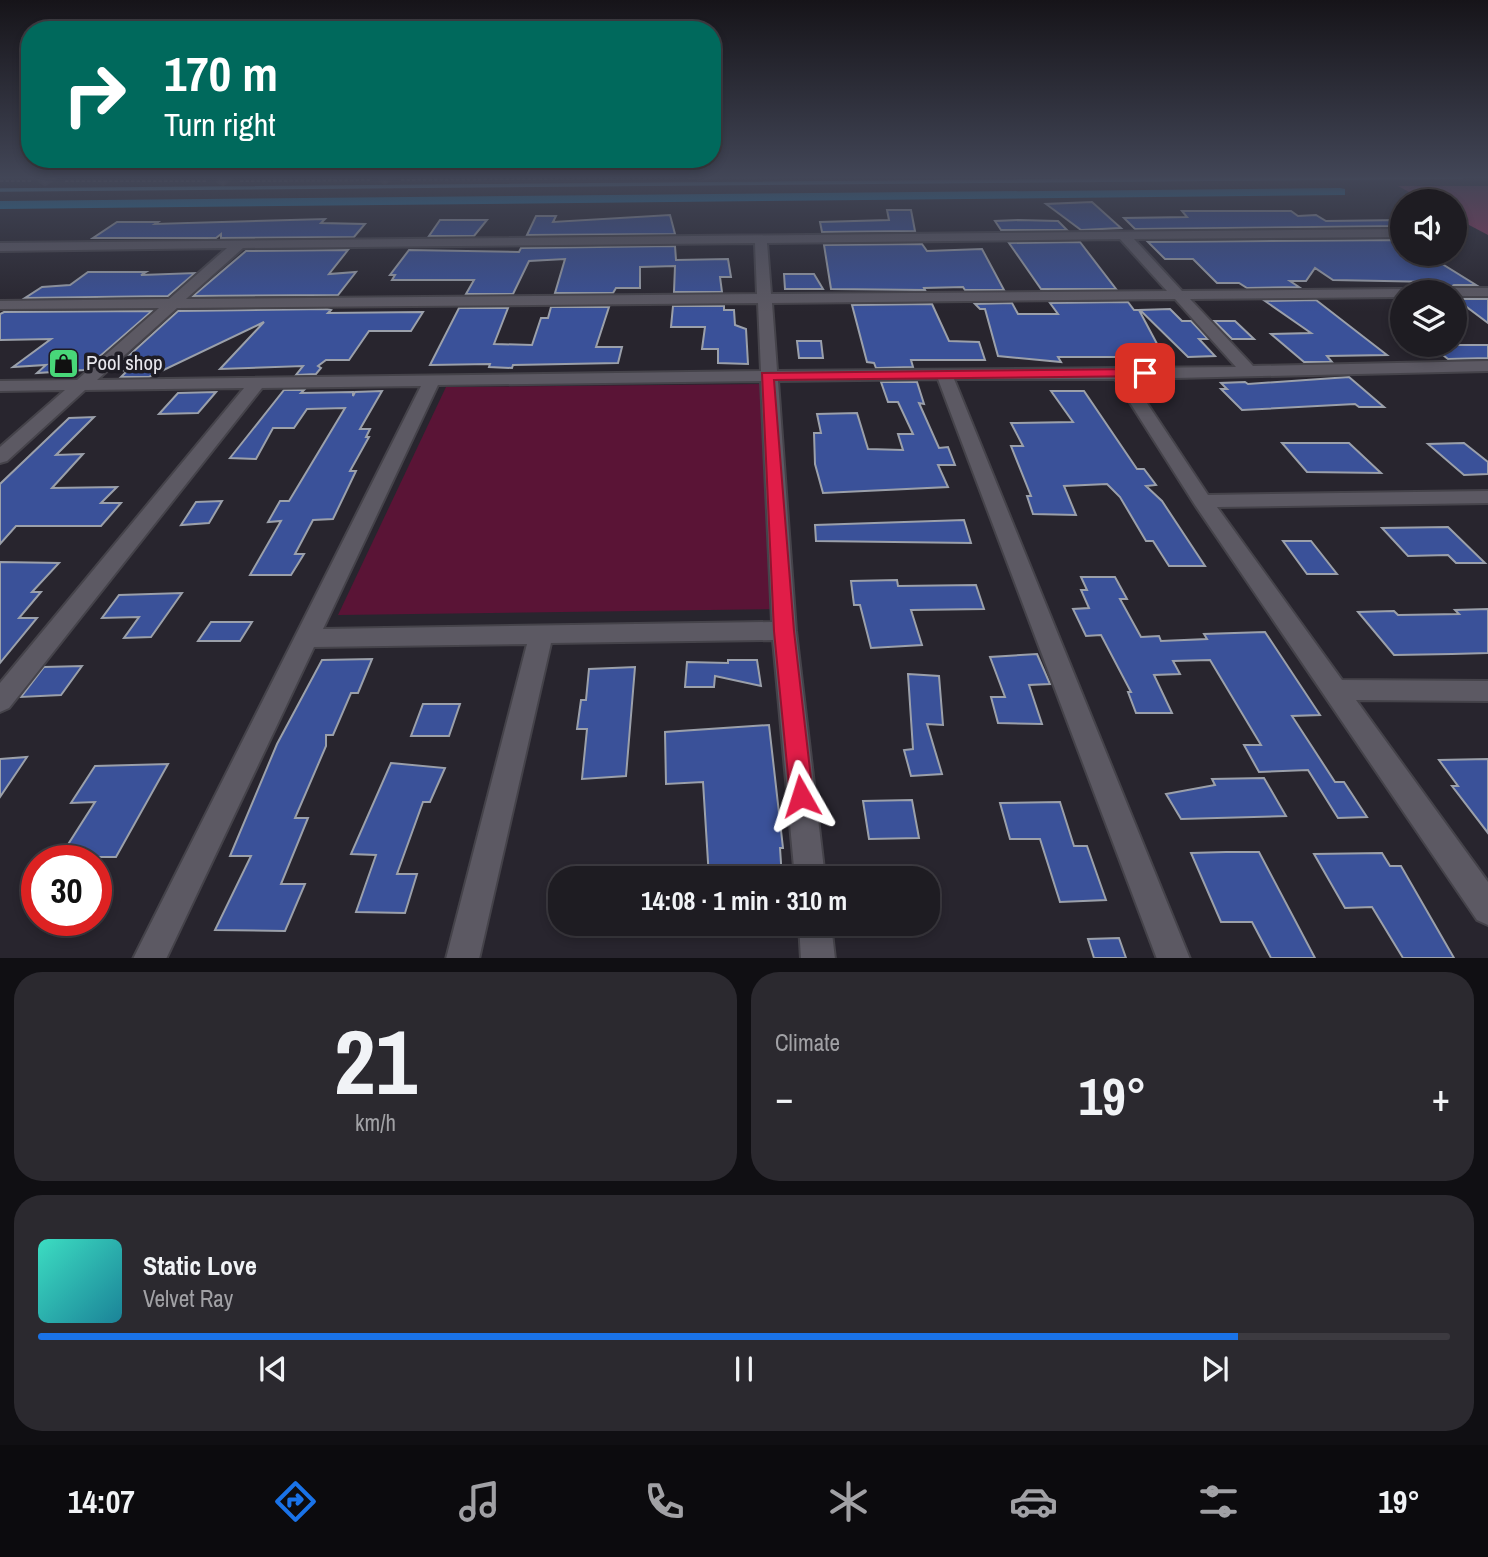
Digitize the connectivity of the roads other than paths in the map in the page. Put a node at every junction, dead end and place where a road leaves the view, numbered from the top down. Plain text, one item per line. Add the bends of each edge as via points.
1 (1390, 233) edge
2 (1124, 236) junction
3 (761, 239) junction
4 (240, 244) junction
5 (0, 247) edge
6 (1467, 292) edge
7 (1488, 292) edge
8 (1390, 293) edge
9 (1177, 294) junction
10 (764, 299) junction
11 (169, 304) junction
12 (0, 305) edge
13 (1488, 366) edge
14 (1248, 370) junction
15 (944, 374) junction
16 (1120, 374) junction
17 (767, 376) junction
18 (432, 380) junction
19 (258, 382) junction
20 (81, 385) junction
21 (0, 386) edge
22 (0, 457) edge
23 (1488, 498) edge
24 (1202, 501) junction
25 (784, 631) junction
26 (541, 634) junction
27 (305, 638) junction
28 (1337, 690) junction
29 (1488, 691) edge
30 (0, 701) edge
31 (809, 866) edge
32 (1488, 909) edge
33 (816, 936) edge
34 (149, 958) edge
35 (462, 958) edge
36 (818, 958) edge
37 (1174, 958) edge

1 - 2 street
2 - 3 street
2 - 9 street
3 - 4 street
3 - 10 street
4 - 5 street
4 - 11 street
6 - 7 street
8 - 9 street
9 - 10 street
9 - 14 street
10 - 11 street
10 - 17 street
11 - 12 street
11 - 20 street
13 - 14 street
14 - 16 street
15 - 16 street
15 - 17 street
15 - 37 street
16 - 24 street
17 - 18 street
17 - 25 street
18 - 19 street
18 - 27 street
19 - 20 street
19 - 30 street
20 - 21 street
20 - 22 street
23 - 24 street
24 - 28 street
25 - 26 street
25 - 31 street
26 - 27 street
26 - 35 street
27 - 34 street
28 - 29 street
28 - 32 street
33 - 36 street

